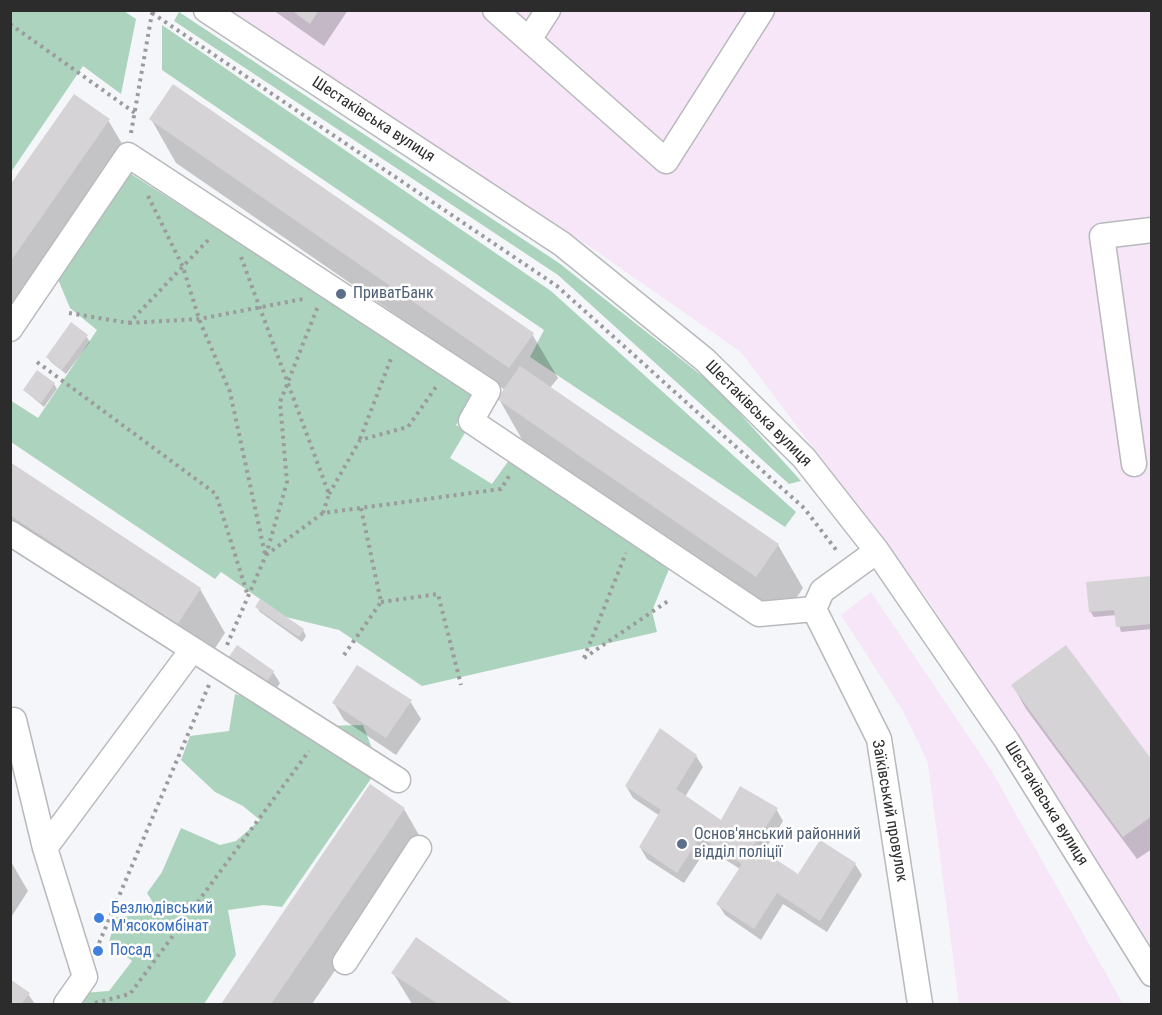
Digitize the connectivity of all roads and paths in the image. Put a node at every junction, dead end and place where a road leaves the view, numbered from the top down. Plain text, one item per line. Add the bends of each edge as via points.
1 (206, 10) edge
2 (495, 10) edge
3 (548, 10) edge
4 (762, 10) edge
5 (150, 12) edge
6 (10, 24) edge
7 (530, 38) junction
8 (135, 113) junction
9 (128, 155) junction
10 (227, 221) junction
11 (1152, 230) edge
12 (183, 267) junction
13 (323, 295) dead end
14 (312, 297) dead end
15 (260, 307) junction
16 (69, 313) dead end
17 (199, 319) junction
18 (129, 323) junction
19 (10, 329) edge
20 (401, 334) junction
21 (37, 363) dead end
22 (451, 367) junction
23 (287, 381) junction
24 (360, 440) junction
25 (523, 456) junction
26 (1134, 464) dead end
27 (329, 494) junction
28 (361, 508) junction
29 (323, 513) junction
30 (635, 531) junction
31 (10, 533) edge
32 (877, 550) junction
33 (266, 555) junction
34 (851, 570) junction
35 (249, 597) junction
36 (668, 601) dead end
37 (381, 602) junction
38 (814, 609) junction
39 (192, 650) junction
40 (344, 655) dead end
41 (217, 666) junction
42 (461, 686) dead end
43 (14, 720) dead end
44 (324, 733) junction
45 (398, 780) dead end
46 (45, 848) junction
47 (419, 848) dead end
48 (345, 962) dead end
49 (1152, 974) edge
50 (85, 977) junction
51 (66, 1005) edge
52 (88, 1005) edge
53 (920, 1005) edge

1 - 32 street, Шестаківська вулиця via 562,244 676,335 804,459
2 - 7 street
3 - 7 street
4 - 7 street via 666,161
5 - 8 path
5 - 34 path via 557,286 804,508
6 - 8 path
8 - 9 path
9 - 10 street
9 - 12 path
9 - 19 street
10 - 12 path
10 - 15 path
10 - 20 street
11 - 26 street via 1102,237
12 - 17 path
12 - 18 path
13 - 23 path
14 - 15 path
15 - 17 path
15 - 23 path
16 - 18 path
17 - 18 path
17 - 33 path via 230,392
20 - 22 street
20 - 24 path
21 - 35 path via 216,494
22 - 24 path via 408,427
22 - 25 street via 488,391 471,421
23 - 27 path
23 - 33 path via 280,402 287,482
24 - 27 path
25 - 28 path via 501,489
25 - 30 street
27 - 29 path
28 - 29 path
28 - 37 path
29 - 33 path
30 - 36 path via 584,658
30 - 38 street via 759,614
31 - 39 street
32 - 34 street
32 - 49 street, Шестаківська вулиця via 1007,741
33 - 35 path
34 - 38 street via 822,591
35 - 41 path
37 - 40 path
37 - 42 path via 438,594
38 - 53 street, Заїківський провулок via 879,739
39 - 41 street
39 - 46 street
41 - 44 street
41 - 50 path
43 - 46 street
44 - 45 street
44 - 52 path via 130,994
46 - 50 street
47 - 48 street
50 - 51 street

